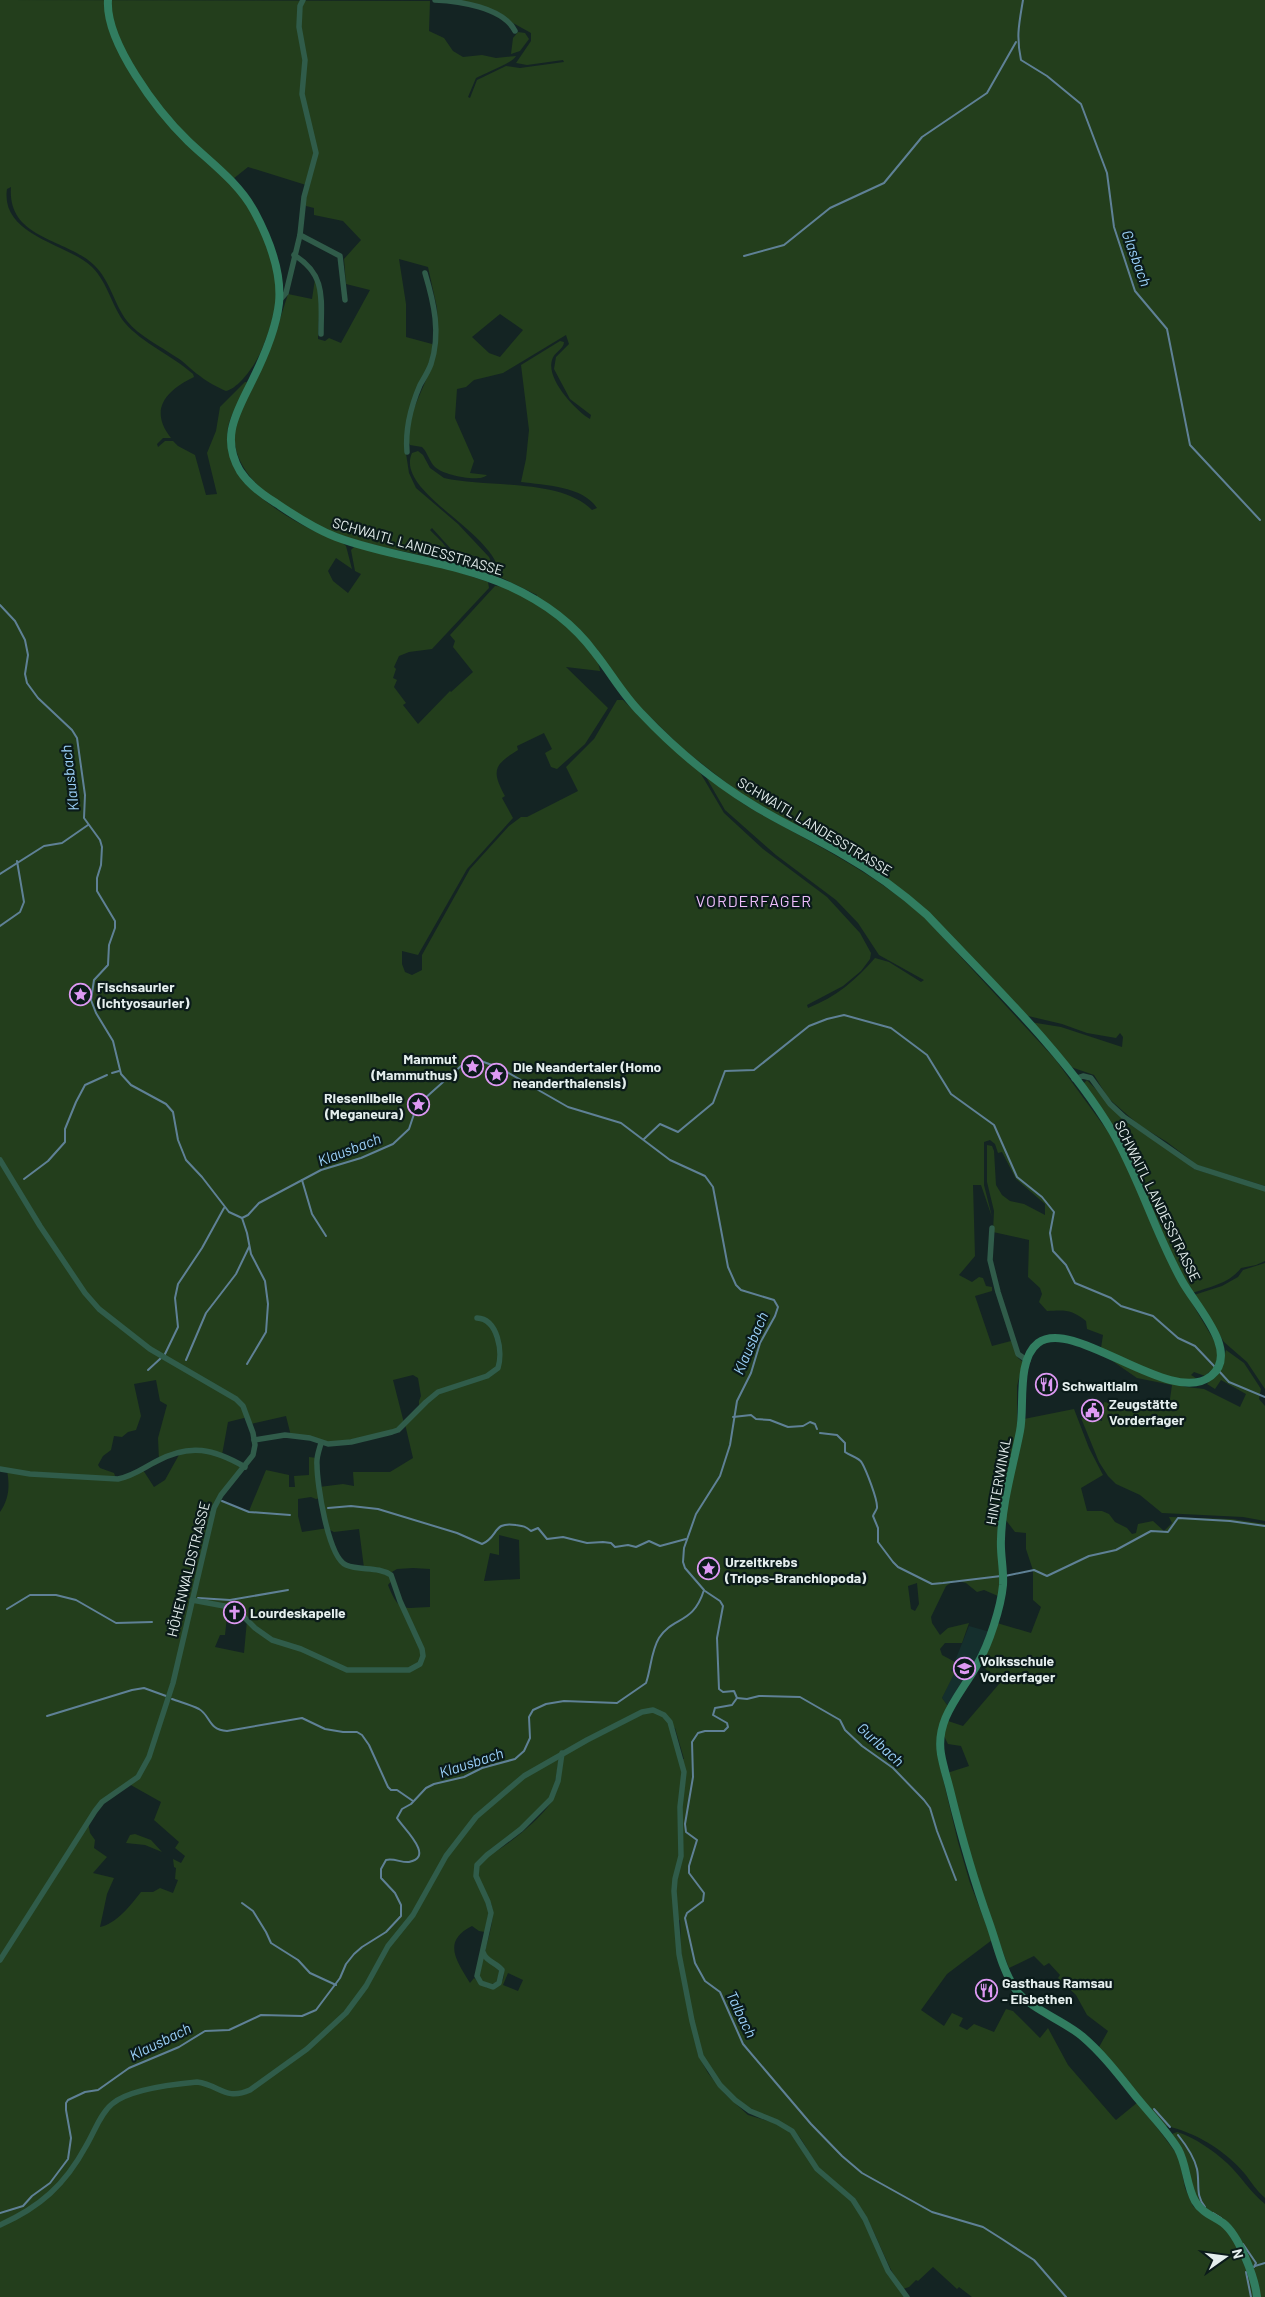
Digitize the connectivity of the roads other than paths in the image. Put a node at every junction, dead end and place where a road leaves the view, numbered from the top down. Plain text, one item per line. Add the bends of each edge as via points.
1 (108, 0) edge
2 (303, 0) edge
3 (435, 0) edge
4 (515, 30) dead end
5 (300, 235) junction
6 (294, 255) junction
7 (425, 273) dead end
8 (279, 300) junction
9 (345, 300) dead end
10 (321, 334) dead end
11 (407, 452) dead end
12 (1074, 1079) junction
13 (0, 1160) edge
14 (1265, 1188) edge
15 (992, 1228) dead end
16 (477, 1318) dead end
17 (1052, 1339) joint
18 (1028, 1361) junction
19 (254, 1440) junction
20 (321, 1443) junction
21 (245, 1467) junction
22 (0, 1469) edge
23 (192, 1600) junction
24 (562, 1753) junction
25 (483, 1952) junction
26 (0, 1960) edge
27 (0, 2225) edge
28 (907, 2297) edge
29 (1257, 2297) edge

1 - 8 street, SCHWAITL LANDESSTRASSE via 112,31 155,103 178,131 232,181 253,208 271,253
2 - 5 street via 299,27 305,60 302,94 316,153 304,197
3 - 4 street via 486,9
5 - 6 street
5 - 9 street via 340,256
6 - 8 street via 286,293
6 - 10 street via 306,262 318,280
7 - 11 street via 435,311 435,345 409,416
8 - 12 street, SCHWAITL LANDESSTRASSE via 266,349 232,427 236,463 250,484 285,510 325,532 488,578 518,591 558,616 593,649 639,712 704,771 755,807 868,869 927,915 1026,1021
12 - 14 street via 1090,1078 1124,1117 1196,1167
12 - 17 street, SCHWAITL LANDESSTRASSE via 1119,1144 1180,1277 1219,1342 1222,1356 1211,1376 1189,1384 1137,1369 1082,1343
13 - 19 street via 40,1226 92,1301 150,1348 236,1399 247,1414
15 - 18 street via 990,1260 998,1292 1017,1350
16 - 20 street via 487,1322 497,1338 500,1354 496,1371 438,1392 398,1430 352,1442
17 - 18 street, HINTERWINKL via 1036,1345
18 - 29 street, HINTERWINKL via 1022,1385 1020,1430 1002,1516 1002,1592 982,1656 944,1722 940,1748 959,1831 974,1884 1014,1987 1025,1999 1084,2037 1166,2133 1182,2157 1197,2205 1225,2225 1233,2235 1252,2272
19 - 20 street via 285,1435
19 - 21 street, HÖHENWALDSTRASSE via 253,1455
20 - 23 street via 317,1477 336,1554 346,1565 391,1575 422,1649 420,1664 409,1670 350,1671 272,1640 235,1608
21 - 22 street via 200,1449 177,1453 133,1476 118,1479
21 - 23 street, HÖHENWALDSTRASSE via 220,1495 214,1508
23 - 26 street, HÖHENWALDSTRASSE via 169,1698 145,1768 95,1811
24 - 25 street via 555,1792 547,1804 477,1865 476,1876 491,1913
24 - 27 street via 510,1787 468,1827 446,1856 413,1914 388,1946 366,1986 346,2013 308,2049 240,2094 225,2094 197,2082 147,2090 118,2100 106,2110 78,2162 54,2190 35,2207
24 - 28 street via 649,1710 659,1712 670,1722 684,1772 680,1807 681,1856 674,1891 679,1954 701,2056 734,2100 792,2132 817,2169 853,2200 888,2271
25 - 25 street via 477,1978 487,1987 493,1987 499,1983 502,1970

